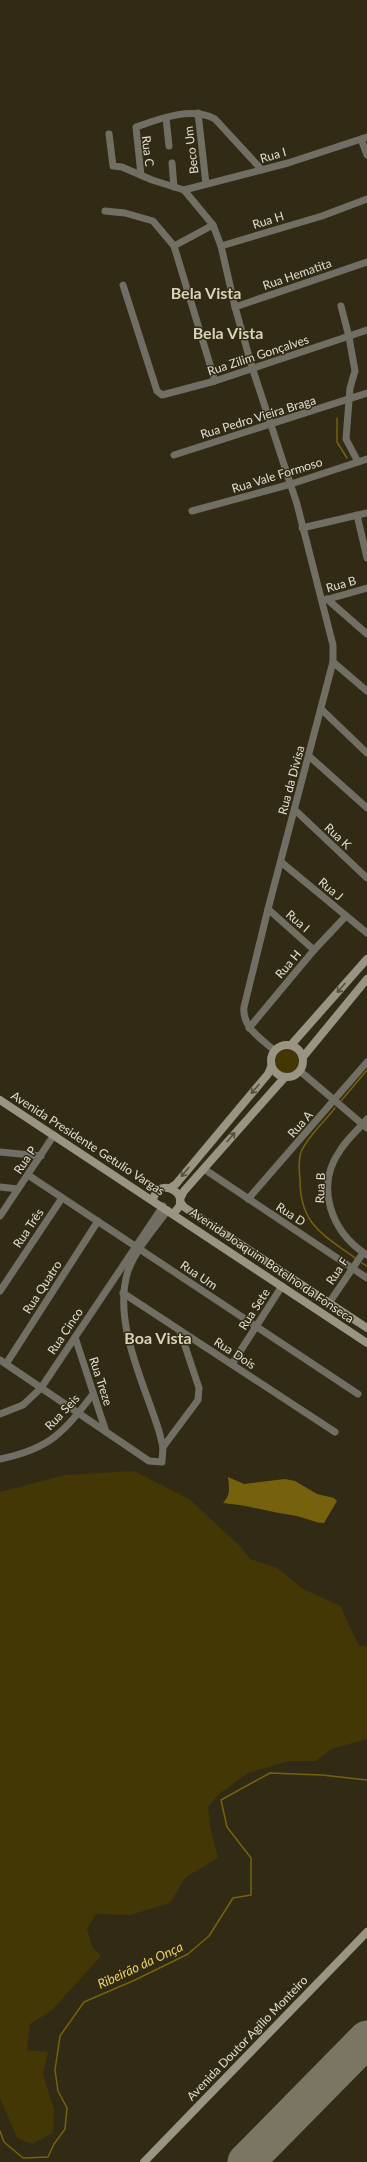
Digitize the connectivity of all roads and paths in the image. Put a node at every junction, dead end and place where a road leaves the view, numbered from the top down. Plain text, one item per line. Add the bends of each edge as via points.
1 (198, 114) junction
2 (166, 118) junction
3 (109, 134) dead end
4 (364, 138) edge
5 (169, 146) dead end
6 (367, 155) edge
7 (172, 163) dead end
8 (262, 170) junction
9 (140, 175) junction
10 (206, 184) junction
11 (174, 187) junction
12 (184, 190) junction
13 (367, 199) edge
14 (105, 211) dead end
15 (213, 225) junction
16 (174, 246) junction
17 (221, 246) junction
18 (367, 262) edge
19 (123, 285) dead end
20 (341, 306) dead end
21 (235, 307) junction
22 (367, 330) edge
23 (349, 337) junction
24 (252, 367) junction
25 (215, 381) junction
26 (367, 393) edge
27 (349, 400) junction
28 (272, 425) junction
29 (174, 455) dead end
30 (367, 459) edge
31 (358, 462) junction
32 (291, 484) junction
33 (192, 511) dead end
34 (367, 513) edge
35 (356, 515) junction
36 (302, 528) junction
37 (367, 558) edge
38 (367, 588) edge
39 (324, 600) junction
40 (367, 634) edge
41 (333, 662) junction
42 (367, 691) edge
43 (321, 709) junction
44 (367, 753) edge
45 (309, 756) junction
46 (367, 808) edge
47 (294, 810) junction
48 (281, 862) junction
49 (367, 878) edge
50 (268, 909) junction
51 (346, 916) junction
52 (367, 933) edge
53 (314, 950) junction
54 (367, 959) edge
55 (367, 979) edge
56 (249, 1028) junction
57 (291, 1045) junction
58 (274, 1050) junction
59 (303, 1057) junction
60 (367, 1062) edge
61 (271, 1067) junction
62 (300, 1071) junction
63 (285, 1077) junction
64 (0, 1100) edge
65 (334, 1101) junction
66 (366, 1124) edge
67 (54, 1135) junction
68 (204, 1150) junction
69 (2, 1151) edge
70 (41, 1156) junction
71 (214, 1157) junction
72 (204, 1169) junction
73 (28, 1175) junction
74 (0, 1187) edge
75 (170, 1188) junction
76 (18, 1189) junction
77 (62, 1198) junction
78 (248, 1199) junction
79 (153, 1200) junction
80 (180, 1201) junction
81 (168, 1210) junction
82 (0, 1216) edge
83 (98, 1221) junction
84 (138, 1248) junction
85 (365, 1254) edge
86 (353, 1268) junction
87 (367, 1278) edge
88 (282, 1286) junction
89 (0, 1291) edge
90 (123, 1293) junction
91 (329, 1303) junction
92 (256, 1326) junction
93 (367, 1328) edge
94 (180, 1331) junction
95 (75, 1337) junction
96 (367, 1343) edge
97 (3, 1362) edge
98 (232, 1364) junction
99 (41, 1388) junction
100 (93, 1394) junction
101 (358, 1394) dead end
102 (78, 1413) junction
103 (0, 1414) edge
104 (106, 1432) junction
105 (335, 1432) dead end
106 (163, 1447) junction
107 (0, 1459) edge
108 (367, 1932) edge
109 (144, 2162) edge

1 - 2 street
1 - 8 street via 206,114 215,119
1 - 10 street, Beco Um
2 - 5 street
2 - 9 street, Rua C via 135,129
3 - 9 street via 113,166
4 - 6 street
4 - 8 street, Rua I
7 - 11 street
8 - 10 street, Rua I
9 - 11 street
10 - 12 street, Rua I
11 - 12 street
12 - 15 street, Rua da Divisa
13 - 17 street, Rua H via 322,216
14 - 16 street via 125,213 153,221
15 - 16 street
15 - 17 street, Rua da Divisa
16 - 25 street
17 - 21 street, Rua da Divisa
18 - 21 street, Rua Hematita
19 - 25 street, Rua Zilim Gonçalves via 157,391 162,394
20 - 23 street
21 - 24 street, Rua da Divisa
22 - 23 street, Rua Zilim Gonçalves
23 - 24 street, Rua Zilim Gonçalves
23 - 27 street via 354,371
24 - 25 street, Rua Zilim Gonçalves
24 - 28 street, Rua da Divisa
26 - 27 street, Rua Pedro Vieira Braga
27 - 28 street, Rua Pedro Vieira Braga
27 - 31 street via 346,439
28 - 29 street, Rua Pedro Vieira Braga
28 - 32 street, Rua da Divisa
30 - 31 street, Rua Vale Formoso
31 - 32 street, Rua Vale Formoso
32 - 33 street, Rua Vale Formoso
32 - 36 street, Rua da Divisa
34 - 35 street
35 - 36 street
35 - 37 street
36 - 39 street, Rua da Divisa
38 - 39 street, Rua B
39 - 40 street
39 - 41 street, Rua da Divisa via 333,645
41 - 42 street
41 - 43 street, Rua da Divisa
43 - 44 street
43 - 45 street, Rua da Divisa
45 - 46 street
45 - 47 street, Rua da Divisa
47 - 48 street, Rua da Divisa
47 - 49 street, Rua K
48 - 50 street, Rua da Divisa
48 - 51 street, Rua J
50 - 53 street, Rua I
50 - 56 street, Rua da Divisa via 244,1007 245,1020
51 - 52 street, Rua J
51 - 53 street, Rua H
53 - 56 street, Rua H
54 -> 57 street
55 - 59 street
56 - 58 street
57 - 58 street via 282,1045
57 - 59 street
58 - 61 street via 270,1058
59 - 62 street
60 - 65 street, Rua A
61 - 63 street via 276,1074
61 -> 68 street via 268,1074
62 - 63 street
62 - 65 street
71 -> 63 street
64 - 67 street, Avenida Presidente Getulio Vargas
65 - 66 street
65 - 78 street, Rua A
66 - 85 street, Rua B via 341,1149 329,1178 328,1200 332,1216 347,1239
67 - 70 street, Rua P
67 - 79 street, Avenida Presidente Getulio Vargas
68 - 71 street
68 -> 75 street
69 - 70 street
70 - 73 street, Rua P
71 - 72 street
72 - 78 street, Rua D
72 - 80 street via 184,1191
73 - 76 street, Rua P
73 - 77 street, Rua Um
74 - 76 street
75 - 79 street via 157,1191
75 - 80 street via 176,1191
76 - 82 street, Rua P
77 - 83 street, Rua Um
77 - 89 street, Rua Três
78 - 86 street, Rua D
79 - 81 street, Avenida Presidente Getulio Vargas
80 - 81 street
80 - 91 street via 184,1207
81 - 84 street
81 - 88 street, Avenida Joaquim Botelho da Fonseca
83 - 84 street, Rua Um
83 - 97 street, Rua Quatro
84 - 90 street
84 - 92 street, Rua Um
84 - 95 street, Rua Cinco
85 - 86 street, Rua F
86 - 87 street, Rua D
86 - 91 street, Rua F
88 - 92 street, Rua Sete
88 - 96 street, Avenida Joaquim Botelho da Fonseca
90 - 94 street, Rua Dois
90 - 106 street via 127,1332
91 - 93 street
92 - 98 street, Rua Sete
92 - 101 street, Rua Um
94 - 98 street, Rua Dois
94 - 106 street via 199,1393 194,1406
95 - 99 street, Rua Cinco
95 - 100 street, Rua Treze
97 - 99 street
98 - 105 street, Rua Dois
99 - 102 street
99 - 103 street, Rua Cinco via 22,1405
100 - 102 street, Rua Seis
100 - 104 street, Rua Treze
102 - 104 street
102 - 107 street, Rua Seis via 58,1436 47,1443 26,1453
104 - 106 street via 149,1461 162,1462
108 - 109 street, Avenida Doutor Agílio Monteiro

